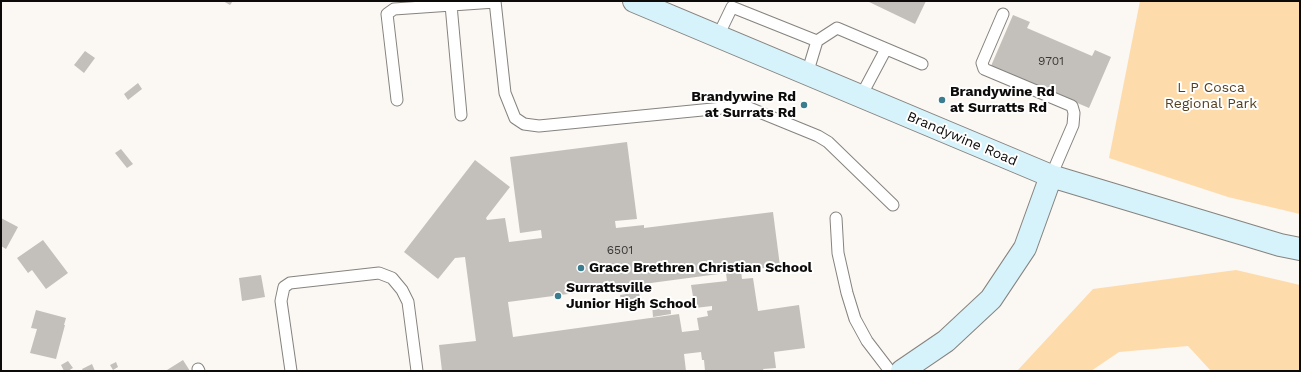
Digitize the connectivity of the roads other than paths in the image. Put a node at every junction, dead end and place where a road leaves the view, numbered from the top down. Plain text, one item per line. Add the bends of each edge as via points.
1 (634, 1) edge
2 (495, 2) edge
3 (451, 5) junction
4 (1004, 14) dead end
5 (718, 36) junction
6 (817, 40) junction
7 (886, 49) junction
8 (922, 64) dead end
9 (807, 74) junction
10 (861, 96) junction
11 (396, 100) dead end
12 (461, 116) dead end
13 (1051, 176) junction
14 (892, 205) dead end
15 (836, 218) dead end
16 (1300, 250) edge
17 (291, 371) edge
18 (417, 371) edge
19 (890, 371) edge
20 (902, 371) edge

1 - 5 main road, Brandywine Road
2 - 3 lane
2 - 14 lane via 505,94 515,118 524,124 539,126 747,107 828,142
3 - 11 lane via 394,9 387,14
3 - 12 lane
4 - 13 lane via 982,63 984,69 1072,106 1073,125
5 - 6 lane via 732,7
5 - 9 main road, Brandywine Road
6 - 7 lane via 837,28
6 - 9 lane
7 - 8 lane
7 - 10 lane
9 - 10 main road, Brandywine Road
10 - 13 main road, Brandywine Road
13 - 16 main road, Brandywine Road
13 - 20 main road via 1025,248 991,299 946,342
15 - 19 lane via 838,253 855,319 866,341
17 - 18 lane via 282,301 284,287 290,284 379,273 392,278 408,302

